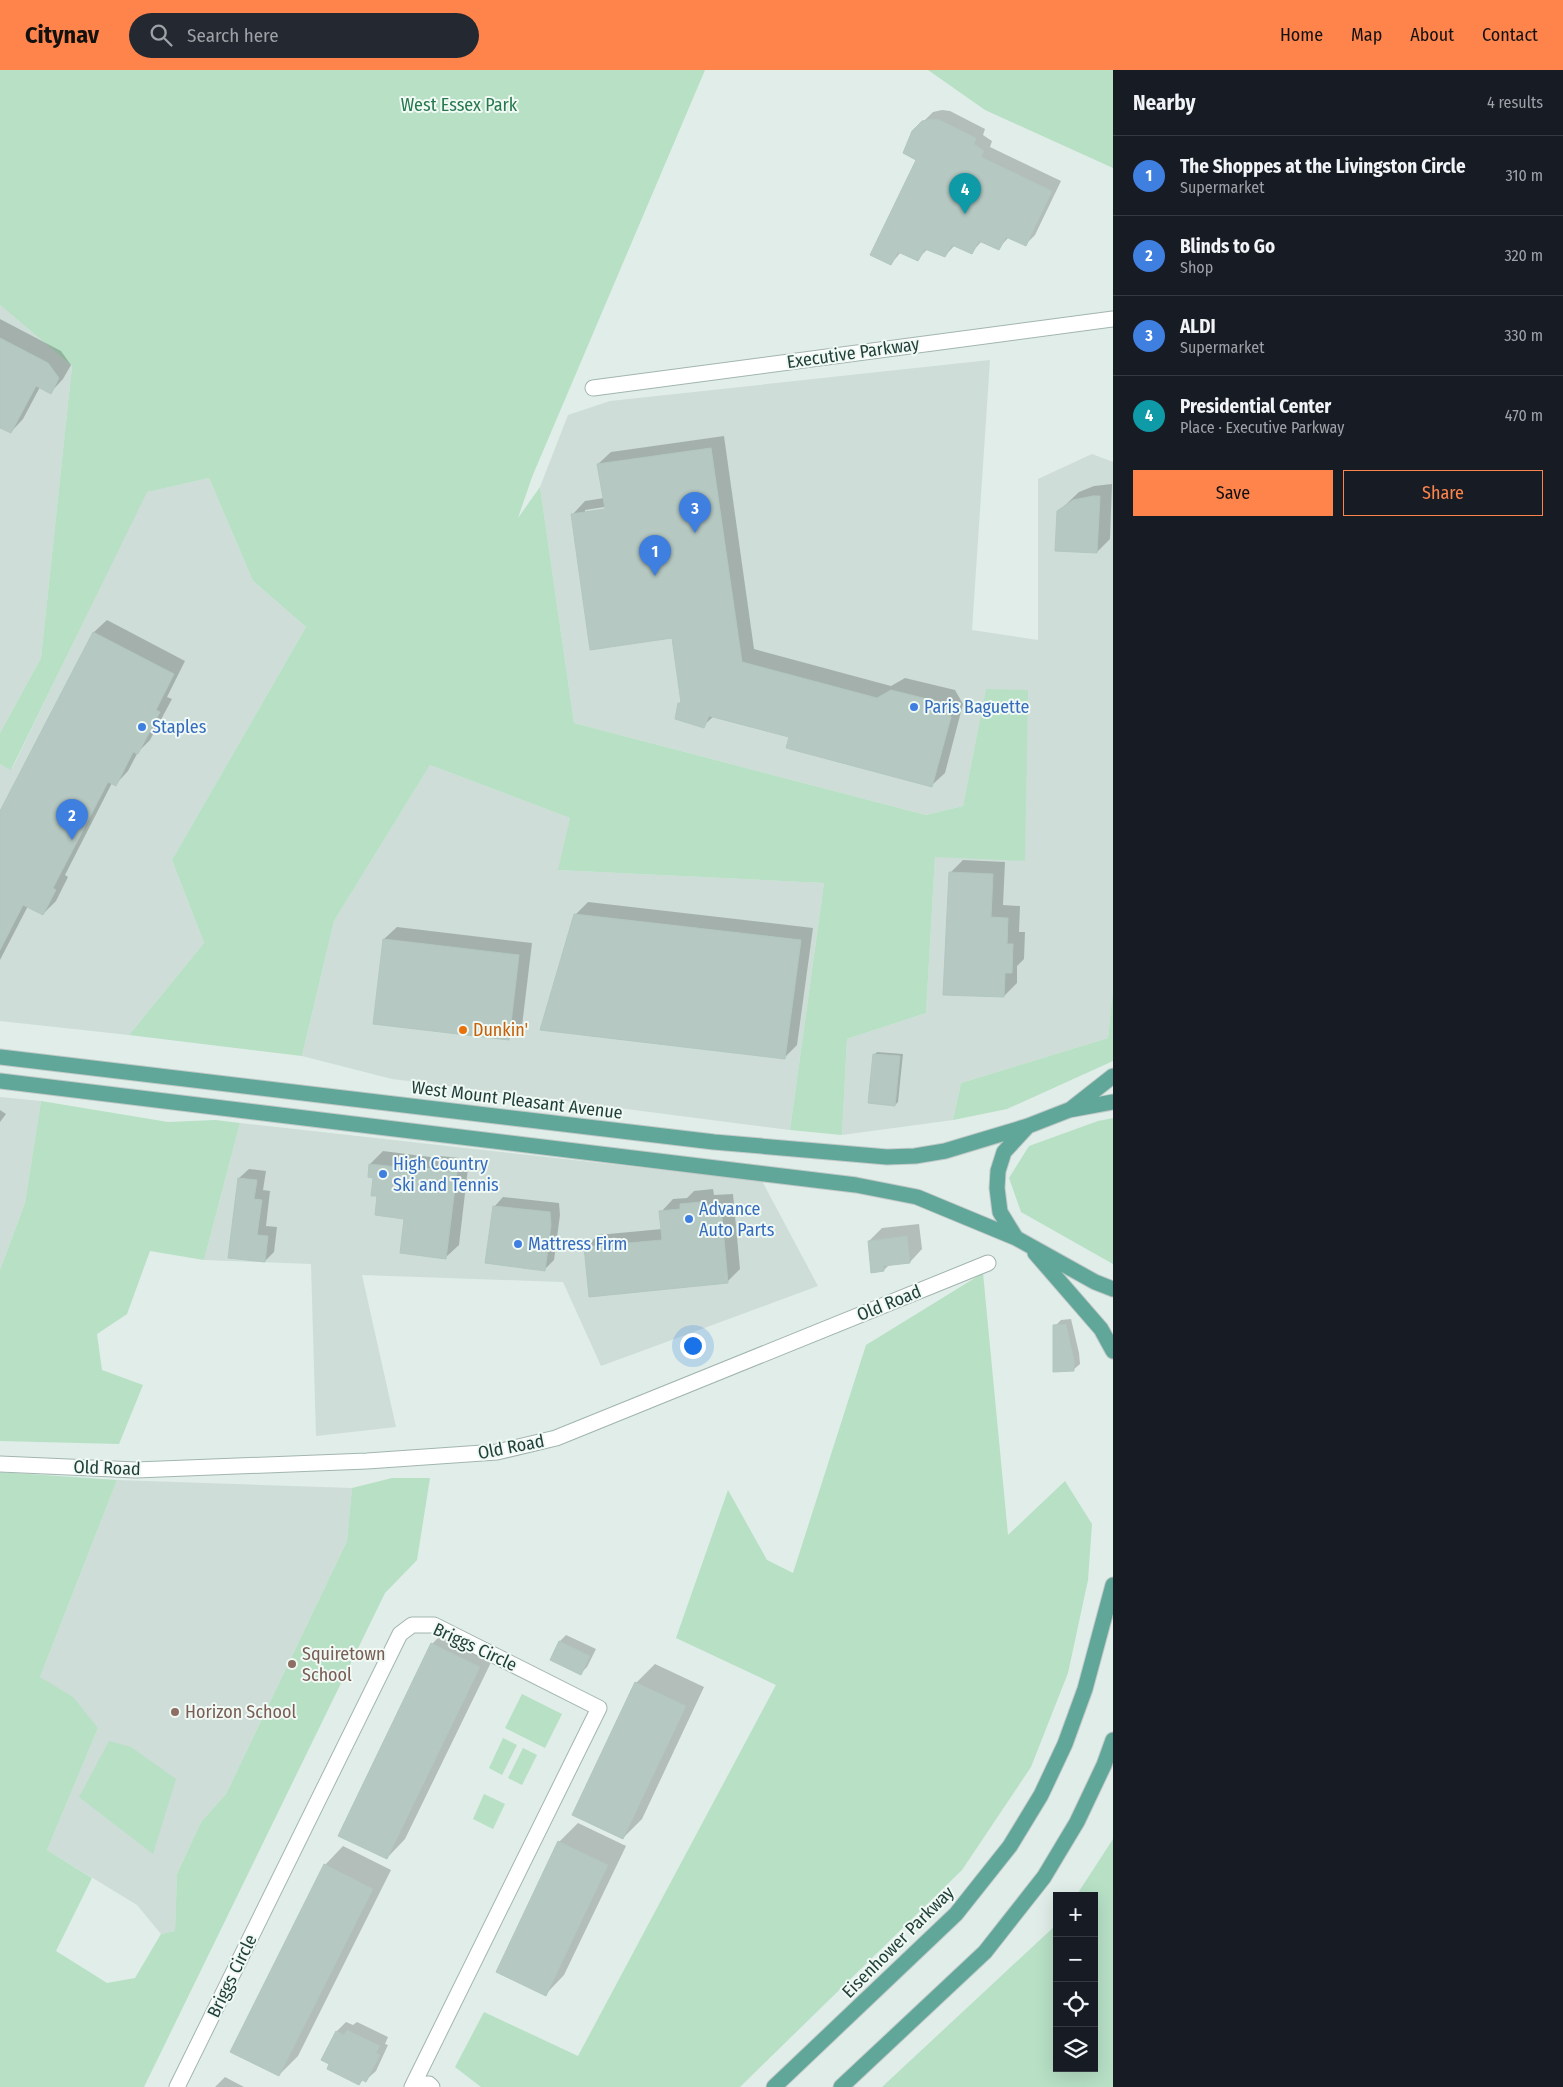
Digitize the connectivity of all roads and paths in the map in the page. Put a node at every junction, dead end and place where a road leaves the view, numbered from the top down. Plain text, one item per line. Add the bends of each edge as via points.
1 (1113, 319) edge
2 (593, 388) dead end
3 (0, 1057) edge
4 (1113, 1076) edge
5 (0, 1081) edge
6 (1113, 1102) edge
7 (1069, 1110) junction
8 (1028, 1126) junction
9 (1022, 1241) junction
10 (988, 1263) dead end
11 (1113, 1289) edge
12 (1113, 1351) edge
13 (0, 1464) edge
14 (1113, 1585) edge
15 (1113, 1740) edge
16 (413, 2086) edge
17 (178, 2087) edge
18 (432, 2087) edge
19 (774, 2087) edge
20 (841, 2087) edge

1 - 2 street, Executive Parkway
3 - 8 main road, West Mount Pleasant Avenue via 714,1142 887,1157 945,1151
4 - 7 main road
5 - 9 main road via 856,1185 917,1197
6 - 7 main road
7 - 8 main road, West Mount Pleasant Avenue
8 - 9 main road via 1004,1152 997,1188 1000,1212
9 - 11 main road
9 - 12 main road via 1101,1329
10 - 13 street, Old Road via 556,1438 497,1452 367,1461 136,1470
14 - 19 main road, Eisenhower Parkway via 1085,1689 1065,1744 1041,1795 1010,1846 956,1914
15 - 20 main road via 1077,1822 1026,1900 985,1952
16 - 17 street, Briggs Circle via 599,1708 434,1625 412,1625 400,1634
16 - 18 street, Briggs Circle via 429,2084

